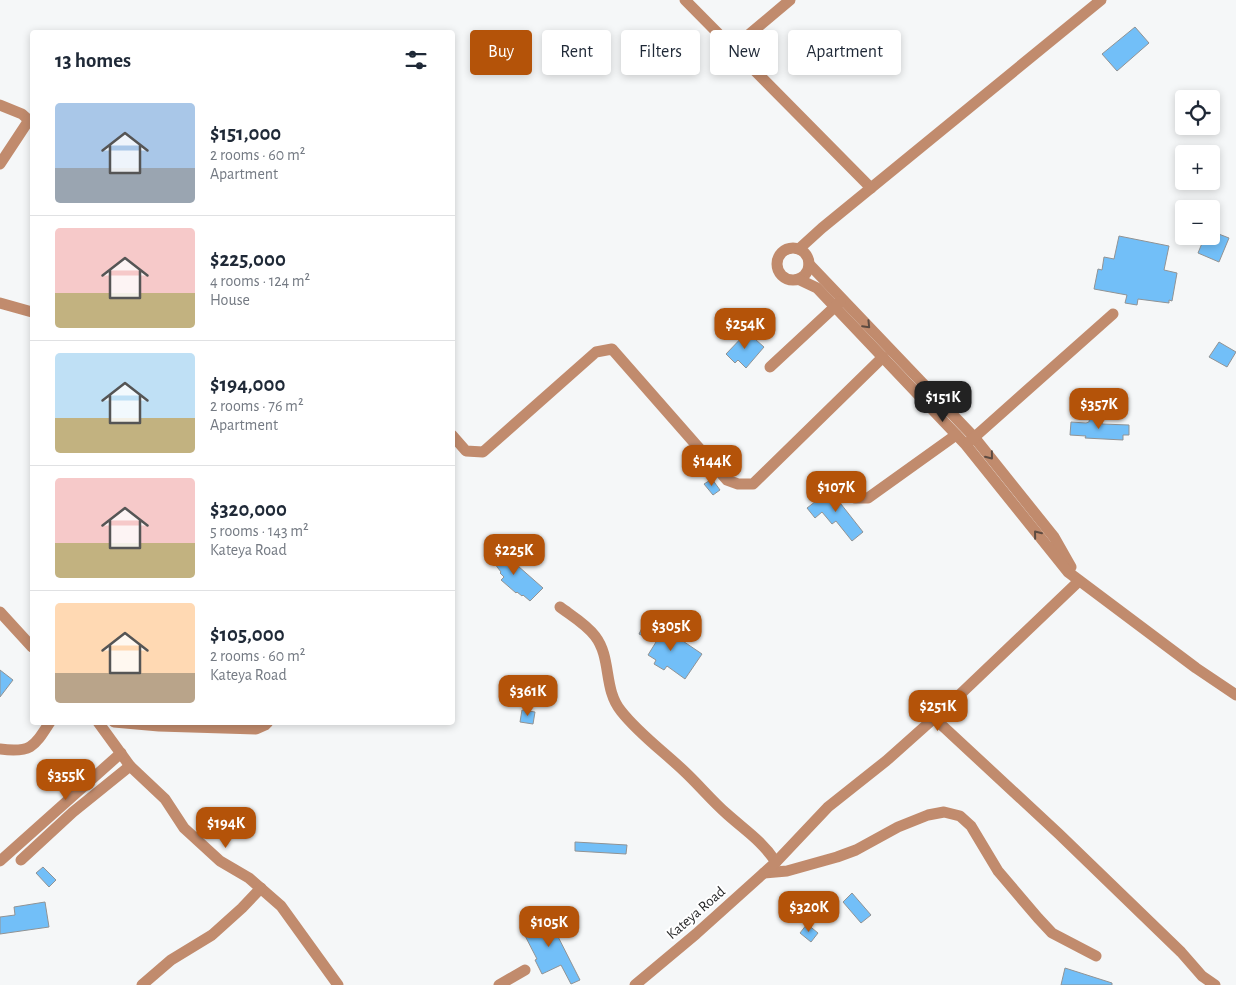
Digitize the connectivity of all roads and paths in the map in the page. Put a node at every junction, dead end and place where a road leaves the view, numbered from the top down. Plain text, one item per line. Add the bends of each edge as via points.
1 (685, 0) edge
2 (790, 0) edge
3 (1100, 0) edge
4 (716, 30) edge
5 (755, 30) edge
6 (761, 75) edge
7 (0, 104) edge
8 (30, 121) edge
9 (30, 123) edge
10 (0, 164) edge
11 (872, 188) junction
12 (800, 248) junction
13 (809, 264) junction
14 (798, 279) junction
15 (0, 303) edge
16 (838, 303) junction
17 (30, 311) edge
18 (1113, 314) dead end
19 (883, 357) junction
20 (770, 367) dead end
21 (956, 435) junction
22 (455, 438) edge
23 (970, 441) junction
24 (834, 479) dead end
25 (1079, 582) junction
26 (560, 608) dead end
27 (0, 612) edge
28 (30, 645) edge
29 (1236, 695) edge
30 (934, 718) junction
31 (48, 725) edge
32 (100, 725) edge
33 (148, 725) edge
34 (265, 725) edge
35 (0, 749) edge
36 (121, 753) junction
37 (130, 766) junction
38 (22, 860) dead end
39 (0, 861) edge
40 (776, 862) junction
41 (764, 873) junction
42 (261, 888) junction
43 (1096, 956) dead end
44 (525, 970) dead end
45 (142, 985) edge
46 (338, 985) edge
47 (499, 985) edge
48 (635, 985) edge
49 (1215, 985) edge

1 - 4 street
2 - 5 street
3 - 11 street
6 - 11 street
7 - 8 street via 15,109
9 - 10 street
11 - 12 street
12 - 13 street via 807,255
12 - 14 street via 786,249 778,260 782,274 789,279
13 - 14 street via 805,275
13 - 16 street
14 - 16 street
15 - 17 street
16 - 19 street
16 - 20 street
16 -> 23 street
18 - 23 street
19 - 21 street
19 - 22 street via 753,484 727,480 612,349 596,352 483,452 466,451
21 - 23 street
21 - 24 street via 868,498 855,498
25 -> 23 street via 1068,572
23 -> 25 street via 1054,537
25 - 29 street
25 - 30 street, Kateya Road
26 - 40 street via 596,637 604,657 611,695 619,709 728,815 755,836
27 - 28 street
30 - 40 street, Kateya Road via 828,807
30 - 49 street
31 - 35 street via 34,745 25,750
32 - 36 street
33 - 34 street via 256,728
36 - 37 street
36 - 39 street
37 - 38 street via 73,812
37 - 42 street via 156,789 184,828 202,845
40 - 41 street, Kateya Road
41 - 43 street via 787,871 837,857 898,827 944,812 960,816 971,826 998,871 1052,933
41 - 48 street, Kateya Road
42 - 45 street via 212,935 172,960
42 - 46 street via 281,906
44 - 47 street

